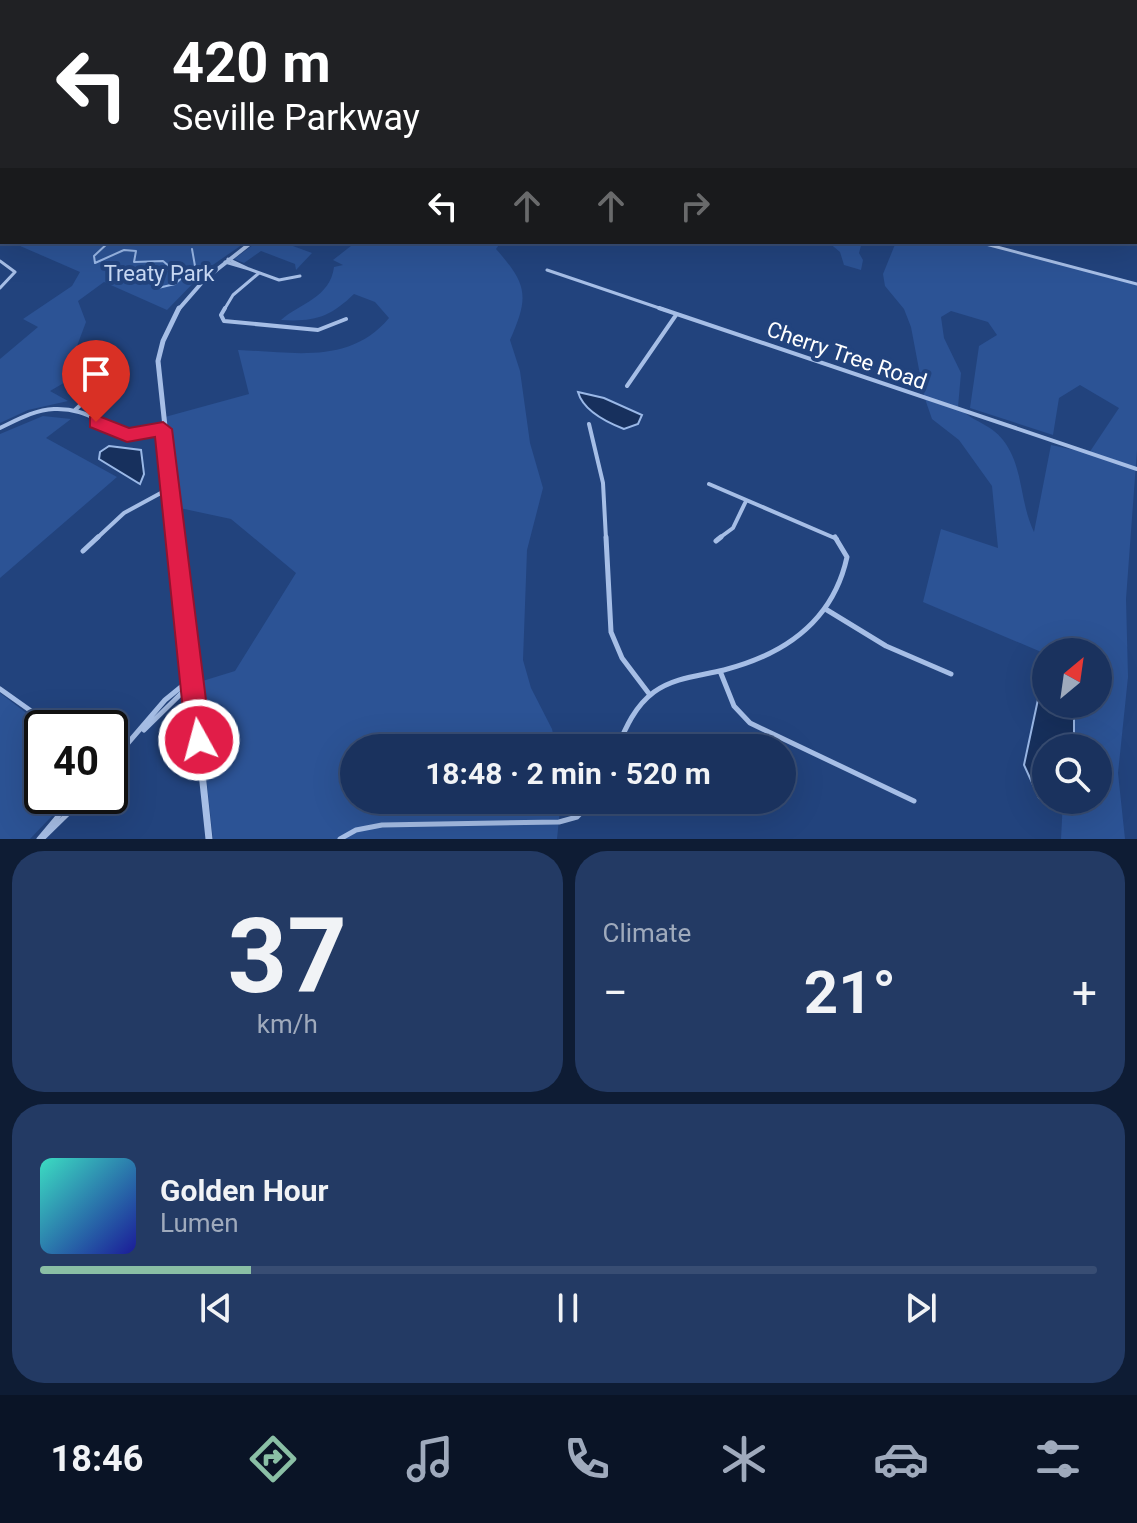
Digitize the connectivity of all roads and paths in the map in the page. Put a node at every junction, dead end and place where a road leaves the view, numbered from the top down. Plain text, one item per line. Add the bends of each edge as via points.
1 (249, 244) edge
2 (986, 244) edge
3 (0, 261) edge
4 (226, 261) junction
5 (547, 270) dead end
6 (259, 273) junction
7 (300, 276) dead end
8 (1137, 284) edge
9 (0, 288) edge
10 (676, 315) junction
11 (346, 319) dead end
12 (627, 386) dead end
13 (89, 397) dead end
14 (74, 411) junction
15 (589, 424) dead end
16 (0, 428) edge
17 (163, 429) junction
18 (1137, 469) edge
19 (709, 484) dead end
20 (170, 488) junction
21 (746, 501) junction
22 (716, 541) dead end
23 (83, 551) dead end
24 (827, 610) junction
25 (720, 671) junction
26 (951, 674) dead end
27 (192, 680) junction
28 (0, 689) edge
29 (650, 695) junction
30 (30, 710) edge
31 (624, 734) edge
32 (128, 745) edge
33 (914, 801) dead end
34 (60, 814) edge
35 (67, 814) edge
36 (580, 814) edge
37 (40, 839) edge
38 (209, 839) edge
39 (340, 839) edge

1 - 4 street
2 - 8 street
3 - 9 street via 15,272
4 - 6 street
4 - 17 street via 184,299 165,331 157,373
5 - 10 street, Cherry Tree Road
6 - 7 street via 281,280
6 - 11 street via 225,306 224,321 318,330
10 - 12 street
10 - 18 street, Cherry Tree Road
13 - 14 street
14 - 16 street via 38,411
14 - 17 street via 123,435
15 - 29 street via 603,483 609,623 622,658
17 - 20 street
19 - 21 street
20 - 23 street via 124,513
20 - 27 street
21 - 22 street via 733,528
21 - 24 street via 829,534 841,544 847,561
24 - 25 street via 781,649
24 - 26 street via 886,646
25 - 29 street via 670,683
25 - 33 street via 734,706 750,723
27 - 32 street via 165,700
27 - 38 street
28 - 30 street
29 - 31 street
34 - 37 street
35 - 37 street
36 - 39 street via 559,822 382,825

